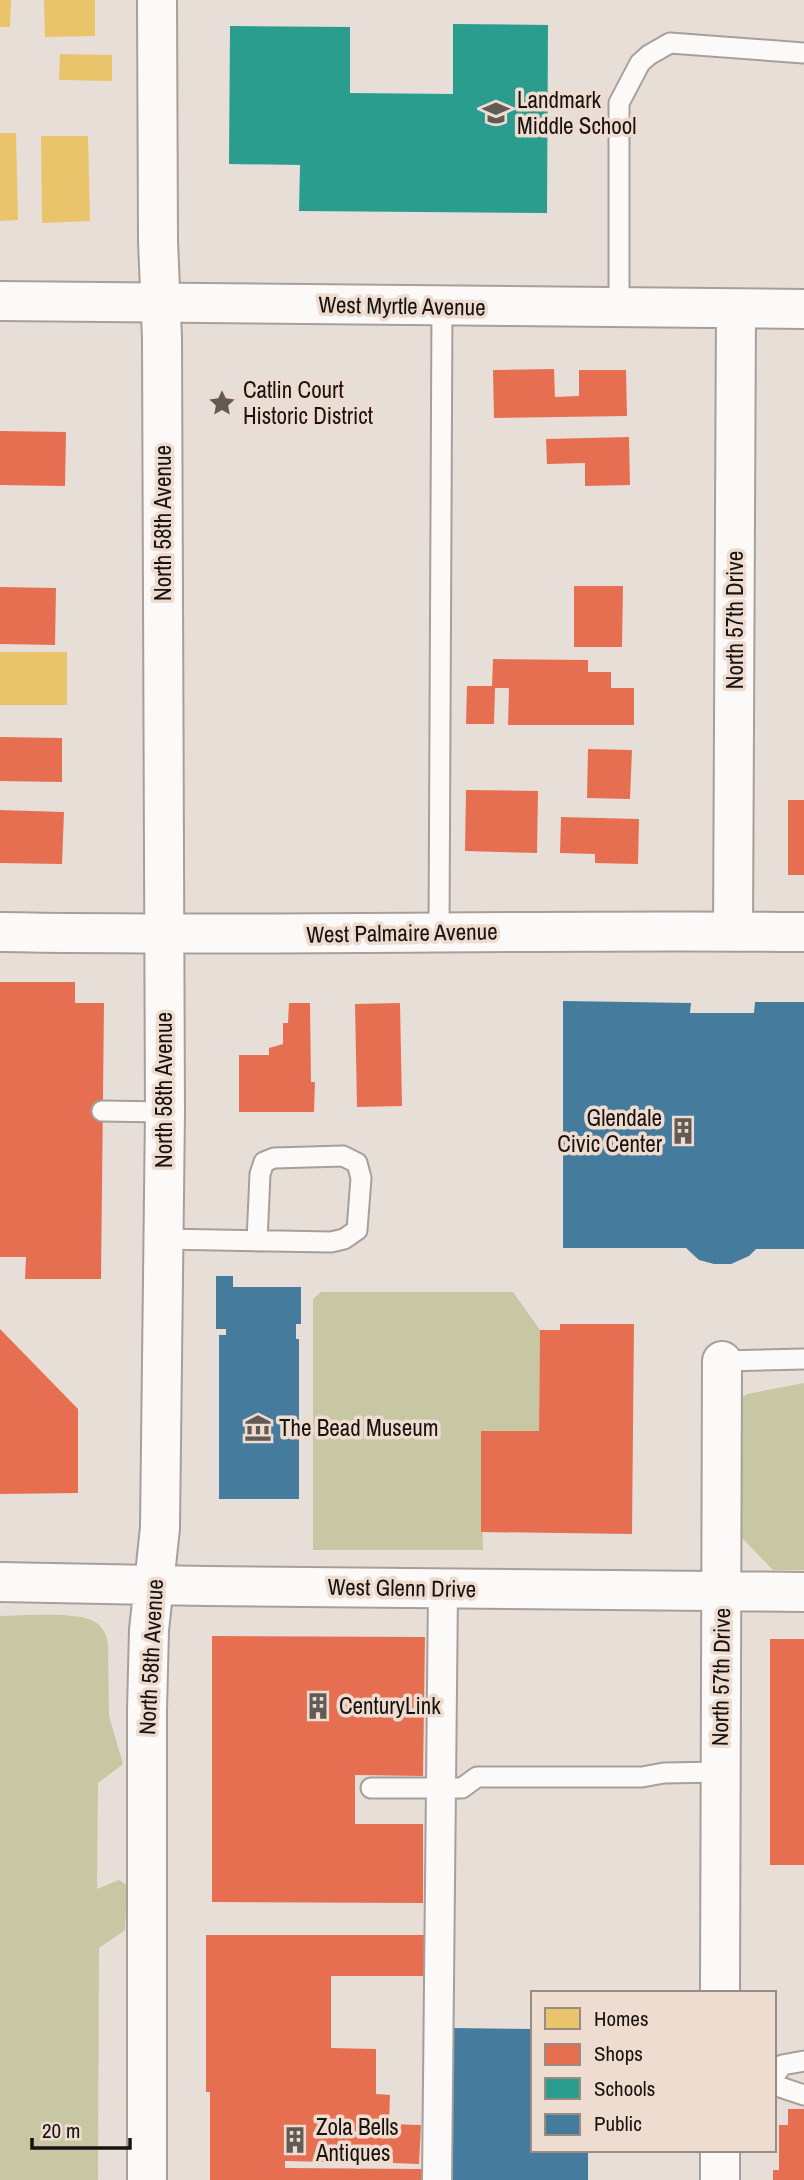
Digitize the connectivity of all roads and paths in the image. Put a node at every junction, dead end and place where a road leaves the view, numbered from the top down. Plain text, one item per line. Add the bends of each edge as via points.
1 (157, 0) edge
2 (804, 53) edge
3 (0, 301) edge
4 (160, 304) junction
5 (442, 306) junction
6 (619, 308) junction
7 (736, 309) junction
8 (804, 309) edge
9 (733, 931) junction
10 (0, 932) edge
11 (439, 932) junction
12 (804, 932) edge
13 (164, 935) junction
14 (103, 1111) dead end
15 (165, 1112) junction
16 (163, 1240) junction
17 (257, 1241) junction
18 (804, 1359) edge
19 (722, 1361) joint
20 (0, 1581) edge
21 (154, 1585) junction
22 (443, 1589) junction
23 (722, 1591) junction
24 (804, 1592) edge
25 (720, 1772) junction
26 (372, 1788) dead end
27 (441, 1788) junction
28 (720, 1991) edge
29 (804, 2061) edge
30 (776, 2074) edge
31 (804, 2078) edge
32 (776, 2084) edge
33 (776, 2085) edge
34 (804, 2095) edge
35 (720, 2152) edge
36 (147, 2180) edge
37 (437, 2180) edge
38 (720, 2180) edge

1 - 4 street, North 58th Avenue
2 - 6 lane via 670,43 640,63 619,103
3 - 4 street, West Myrtle Avenue
4 - 5 street, West Myrtle Avenue
4 - 13 street, North 58th Avenue
5 - 6 street, West Myrtle Avenue
5 - 11 lane
6 - 7 street, West Myrtle Avenue
7 - 8 street, West Myrtle Avenue
7 - 9 street, North 57th Drive
9 - 11 street, West Palmaire Avenue
9 - 12 street, West Palmaire Avenue
10 - 13 street, West Palmaire Avenue
11 - 13 street, West Palmaire Avenue
13 - 15 street, North 58th Avenue
14 - 15 lane
15 - 16 street, North 58th Avenue
16 - 17 lane
16 - 21 street, North 58th Avenue via 160,1528
17 - 17 lane via 331,1242 344,1240 357,1230 361,1178 357,1163 343,1156 264,1162
18 - 19 lane
19 - 23 street, North 57th Drive
20 - 21 street, West Glenn Drive
21 - 22 street, West Glenn Drive
21 - 36 street, North 58th Avenue via 147,1710
22 - 23 street, West Glenn Drive
22 - 27 street
23 - 24 street, West Glenn Drive
23 - 25 street, North 57th Drive
25 - 27 lane via 477,1777 463,1788
25 - 28 street, North 57th Drive
26 - 27 lane
27 - 37 street
29 - 30 lane via 782,2065
31 - 32 lane
33 - 34 lane
35 - 38 street

